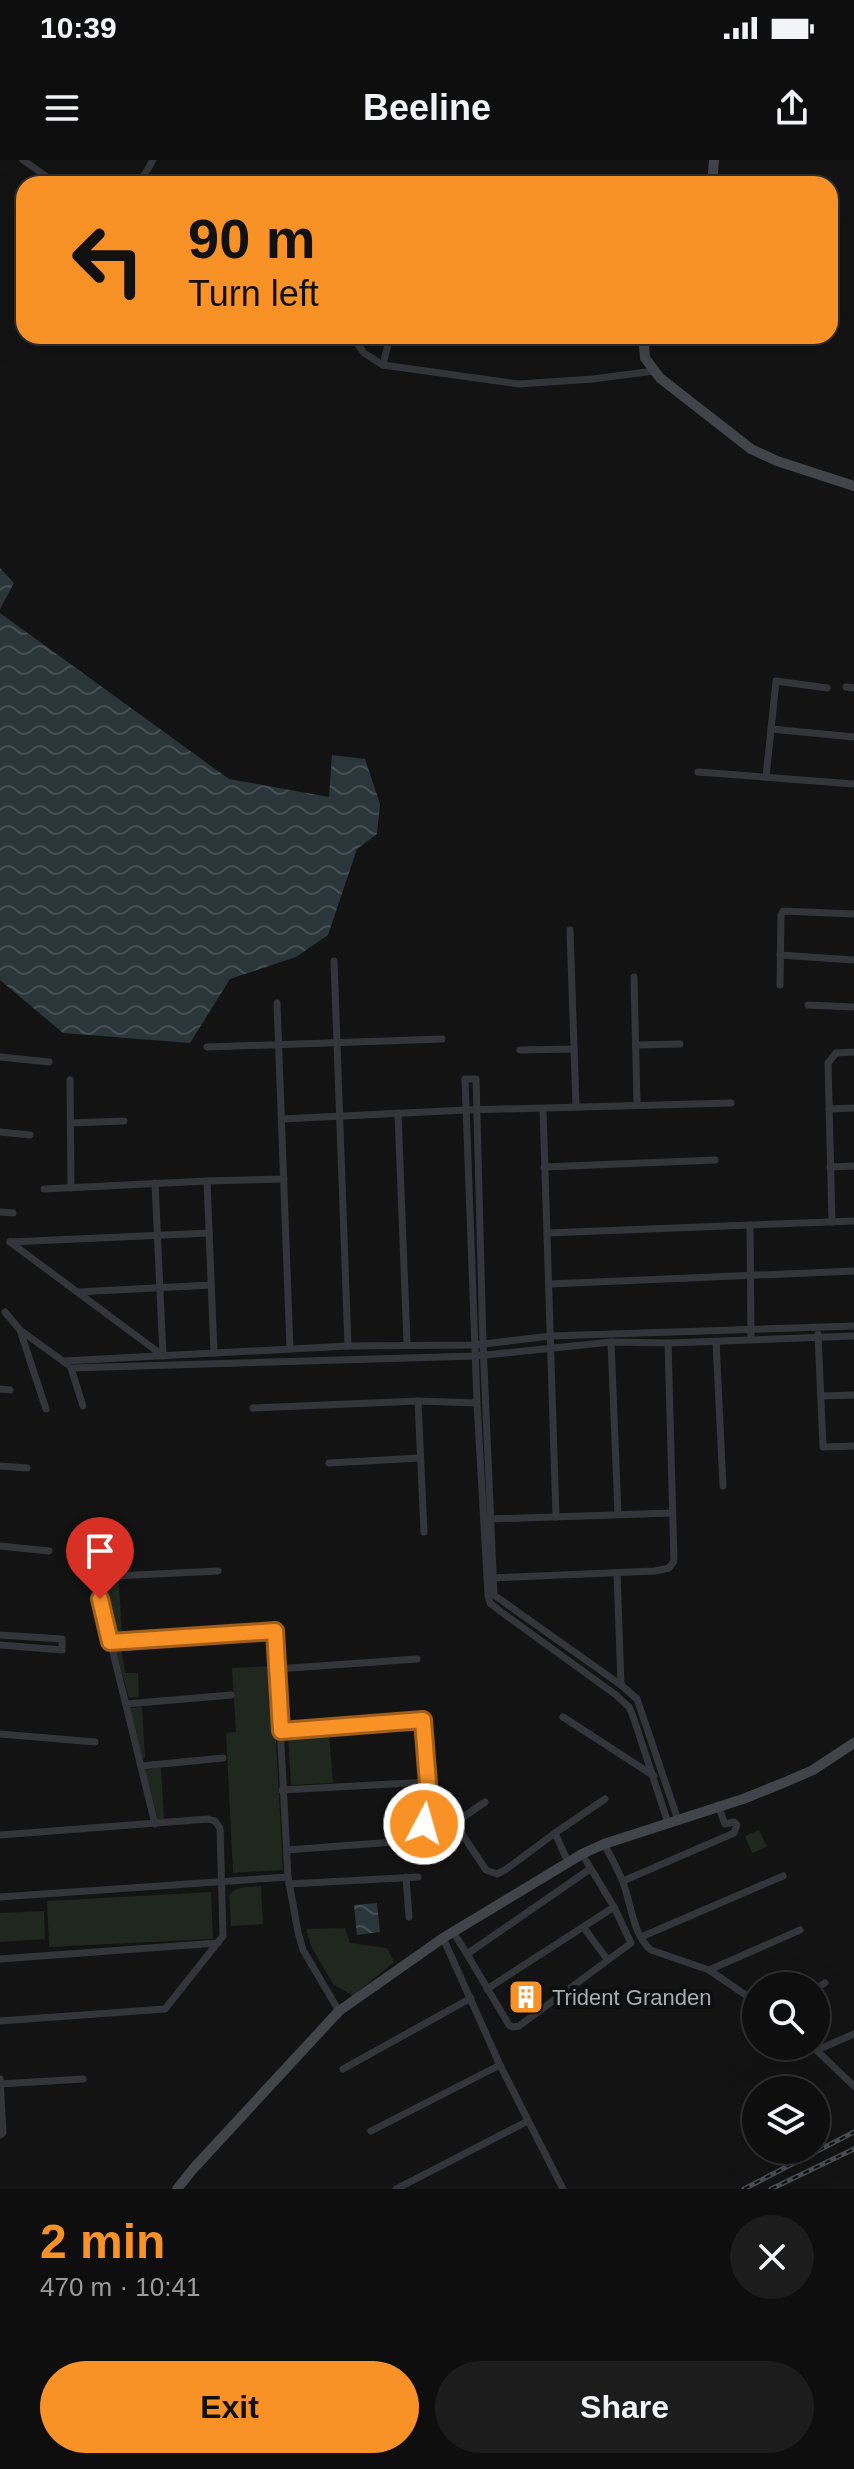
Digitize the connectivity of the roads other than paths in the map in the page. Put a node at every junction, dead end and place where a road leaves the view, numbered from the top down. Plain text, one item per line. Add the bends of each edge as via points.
1 (23, 160) edge
2 (46, 176) edge
3 (358, 344) edge
4 (388, 344) edge
5 (644, 344) edge
6 (383, 365) junction
7 (654, 371) junction
8 (854, 486) edge
9 (827, 688) dead end
10 (771, 729) junction
11 (854, 737) edge
12 (698, 772) dead end
13 (766, 777) junction
14 (854, 784) edge
15 (854, 914) edge
16 (570, 930) dead end
17 (780, 955) junction
18 (854, 960) edge
19 (334, 961) dead end
20 (634, 977) dead end
21 (780, 985) dead end
22 (277, 1003) dead end
23 (808, 1005) dead end
24 (854, 1007) edge
25 (442, 1039) dead end
26 (337, 1043) junction
27 (680, 1044) dead end
28 (279, 1045) junction
29 (636, 1045) junction
30 (207, 1047) dead end
31 (574, 1049) junction
32 (520, 1050) dead end
33 (854, 1052) edge
34 (0, 1057) edge
35 (49, 1062) dead end
36 (70, 1080) dead end
37 (731, 1103) dead end
38 (637, 1104) junction
39 (576, 1106) junction
40 (854, 1108) edge
41 (477, 1109) junction
42 (543, 1109) junction
43 (829, 1109) junction
44 (466, 1110) junction
45 (398, 1113) junction
46 (340, 1117) junction
47 (282, 1119) junction
48 (124, 1121) dead end
49 (71, 1123) junction
50 (0, 1132) edge
51 (30, 1135) dead end
52 (715, 1160) dead end
53 (854, 1166) edge
54 (544, 1167) junction
55 (830, 1167) junction
56 (284, 1179) junction
57 (207, 1181) junction
58 (155, 1183) junction
59 (71, 1188) junction
60 (44, 1189) dead end
61 (0, 1212) edge
62 (13, 1213) dead end
63 (854, 1221) edge
64 (832, 1222) junction
65 (750, 1225) junction
66 (209, 1233) junction
67 (547, 1233) junction
68 (157, 1235) junction
69 (854, 1271) edge
70 (750, 1277) junction
71 (549, 1284) junction
72 (211, 1285) junction
73 (160, 1288) junction
74 (77, 1292) junction
75 (5, 1312) dead end
76 (854, 1326) edge
77 (20, 1330) junction
78 (818, 1332) junction
79 (751, 1335) junction
80 (551, 1336) junction
81 (854, 1336) edge
82 (716, 1341) junction
83 (611, 1342) junction
84 (668, 1343) junction
85 (407, 1344) junction
86 (479, 1344) junction
87 (348, 1346) junction
88 (552, 1347) junction
89 (290, 1349) junction
90 (214, 1353) junction
91 (163, 1356) junction
92 (479, 1356) junction
93 (64, 1361) junction
94 (71, 1368) junction
95 (0, 1389) edge
96 (10, 1390) dead end
97 (854, 1395) edge
98 (822, 1396) junction
99 (418, 1401) junction
100 (477, 1403) junction
101 (83, 1406) dead end
102 (253, 1408) dead end
103 (46, 1409) dead end
104 (854, 1446) edge
105 (420, 1458) junction
106 (329, 1463) dead end
107 (0, 1466) edge
108 (27, 1468) dead end
109 (723, 1486) dead end
110 (672, 1513) junction
111 (618, 1514) junction
112 (556, 1517) junction
113 (490, 1519) junction
114 (424, 1532) dead end
115 (0, 1546) edge
116 (49, 1551) dead end
117 (89, 1554) dead end
118 (218, 1571) dead end
119 (617, 1573) junction
120 (94, 1577) junction
121 (493, 1578) junction
122 (0, 1635) edge
123 (110, 1642) junction
124 (0, 1645) edge
125 (417, 1659) dead end
126 (277, 1669) junction
127 (621, 1685) junction
128 (231, 1695) dead end
129 (126, 1704) junction
130 (563, 1717) dead end
131 (281, 1731) junction
132 (0, 1735) edge
133 (95, 1742) dead end
134 (854, 1743) edge
135 (223, 1758) dead end
136 (141, 1766) junction
137 (654, 1776) junction
138 (428, 1782) junction
139 (282, 1790) junction
140 (605, 1799) dead end
141 (485, 1802) dead end
142 (718, 1805) junction
143 (673, 1822) junction
144 (155, 1824) junction
145 (555, 1833) junction
146 (0, 1835) edge
147 (407, 1841) dead end
148 (604, 1844) junction
149 (436, 1848) dead end
150 (287, 1850) junction
151 (582, 1854) junction
152 (568, 1862) junction
153 (590, 1869) junction
154 (783, 1876) dead end
155 (406, 1877) junction
156 (418, 1877) dead end
157 (289, 1881) junction
158 (623, 1881) junction
159 (221, 1882) junction
160 (0, 1897) edge
161 (614, 1907) junction
162 (409, 1917) dead end
163 (584, 1928) junction
164 (800, 1930) dead end
165 (448, 1935) junction
166 (641, 1937) junction
167 (218, 1943) junction
168 (467, 1954) junction
169 (0, 1959) edge
170 (607, 1959) junction
171 (709, 1970) junction
172 (487, 1989) junction
173 (742, 1992) edge
174 (471, 1998) junction
175 (339, 2011) junction
176 (0, 2021) edge
177 (854, 2034) edge
178 (830, 2042) edge
179 (827, 2060) edge
180 (500, 2065) junction
181 (343, 2069) dead end
182 (83, 2079) dead end
183 (0, 2082) edge
184 (854, 2086) edge
185 (528, 2121) junction
186 (371, 2131) dead end
187 (0, 2135) edge
188 (177, 2189) edge
189 (396, 2189) edge
190 (563, 2189) edge

1 - 2 street
3 - 6 street
4 - 6 street
5 - 7 main road via 645,358
6 - 7 street via 519,384
7 - 8 main road via 751,449
9 - 10 street via 776,681
10 - 11 street
10 - 13 street
12 - 13 street
13 - 14 street
15 - 17 street via 783,911
16 - 31 street
17 - 18 street
17 - 21 street
19 - 26 street
20 - 29 street
22 - 28 street
23 - 24 street
25 - 26 street
26 - 28 street
26 - 46 street
27 - 29 street
28 - 30 street
28 - 47 street
29 - 38 street
31 - 32 street
31 - 39 street
33 - 43 street via 836,1053 828,1063
34 - 35 street
36 - 49 street
37 - 38 street
38 - 39 street
39 - 42 street
40 - 43 street
41 - 42 street
41 - 44 street
41 - 44 street via 476,1079 465,1079
41 - 86 street
42 - 54 street
43 - 55 street
44 - 45 street
44 - 86 street
45 - 46 street
45 - 85 street
46 - 47 street
46 - 87 street
47 - 56 street
48 - 49 street
49 - 59 street
50 - 51 street
52 - 54 street
53 - 55 street
54 - 67 street
55 - 64 street
56 - 57 street
56 - 89 street
57 - 58 street
57 - 66 street
58 - 59 street
58 - 68 street
59 - 60 street
61 - 62 street
63 - 64 street
64 - 65 street
65 - 67 street
65 - 70 street
66 - 68 street
66 - 72 street
67 - 71 street
68 - 73 street
68 - 74 street via 10,1242
69 - 70 street
70 - 71 street
70 - 79 street
71 - 80 street
72 - 73 street
72 - 90 street
73 - 74 street
73 - 91 street
74 - 91 street
75 - 77 street
76 - 78 street
77 - 93 street
77 - 103 street
78 - 79 street
78 - 81 street
78 - 98 street
79 - 80 street
79 - 82 street
80 - 86 street
80 - 88 street
82 - 84 street
82 - 109 street
83 - 84 street
83 - 88 street
83 - 111 street
84 - 110 street
85 - 86 street
85 - 87 street
86 - 92 street
87 - 89 street
88 - 92 street
88 - 112 street
89 - 90 street
90 - 91 street
91 - 93 street
92 - 94 street
92 - 100 street
92 - 113 street
93 - 94 street
94 - 101 street
95 - 96 street
97 - 98 street
98 - 104 street via 823,1447
99 - 100 street
99 - 102 street
99 - 105 street
100 - 137 street via 490,1603 629,1707
105 - 106 street
105 - 114 street
107 - 108 street
110 - 111 street
110 - 119 street via 674,1561 669,1568
111 - 112 street
112 - 113 street
113 - 121 street
115 - 116 street
117 - 120 street
118 - 120 street
119 - 121 street
119 - 127 street
120 - 123 street
121 - 127 street via 494,1595
122 - 124 street via 62,1639 62,1650
123 - 126 street via 275,1631
123 - 129 street
125 - 126 street
126 - 131 street
127 - 143 street via 637,1699
128 - 129 street
129 - 136 street
130 - 137 street
131 - 138 street via 423,1720
131 - 139 street
132 - 133 street
134 - 142 main road via 813,1770
135 - 136 street
136 - 144 street
137 - 143 street
138 - 139 street
138 - 149 street via 424,1824 428,1843
139 - 150 street
140 - 145 street
141 - 145 street via 456,1825 486,1870 505,1870
142 - 143 main road
142 - 158 street via 725,1824 737,1824 734,1833
143 - 148 main road
144 - 146 street
144 - 159 street via 215,1821 220,1828
145 - 152 street
147 - 150 street
148 - 151 main road
148 - 158 street
150 - 157 street
151 - 152 main road
151 - 153 street
152 - 165 main road
153 - 161 street
153 - 168 street
154 - 166 street
155 - 156 street
155 - 157 street
155 - 162 street
157 - 159 street
157 - 175 street via 303,1950
158 - 166 street
159 - 160 street
159 - 167 street via 223,1936
161 - 163 street
161 - 170 street via 631,1943
163 - 170 street
163 - 172 street
164 - 171 street
165 - 168 street
165 - 174 street
165 - 175 main road
166 - 171 street via 651,1950
167 - 169 street
167 - 176 street via 165,2009
168 - 172 street
170 - 172 street via 519,2026 509,2025
171 - 173 street
174 - 180 street
174 - 181 street
175 - 188 main road
177 - 178 street
179 - 184 street
180 - 185 street
180 - 186 street
182 - 183 street
183 - 187 street
185 - 189 street
185 - 190 street

